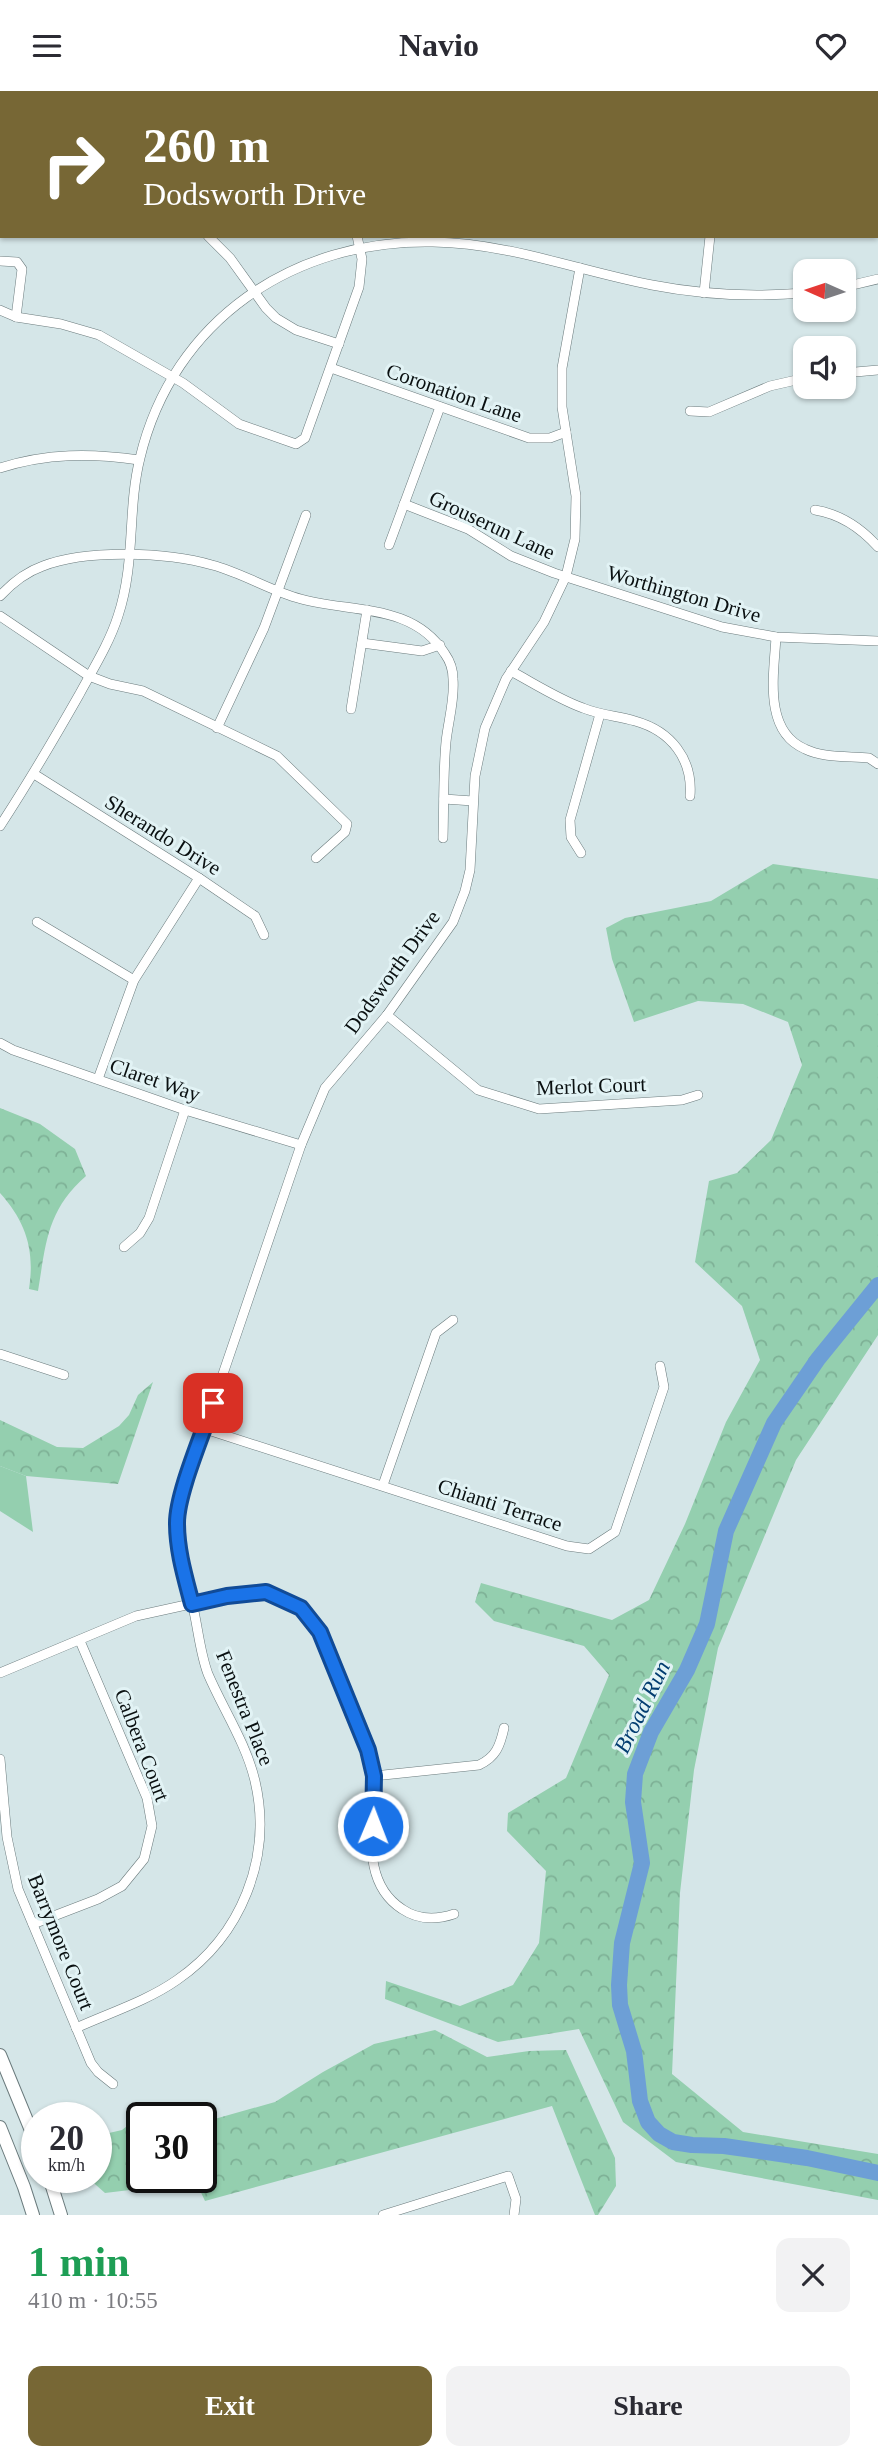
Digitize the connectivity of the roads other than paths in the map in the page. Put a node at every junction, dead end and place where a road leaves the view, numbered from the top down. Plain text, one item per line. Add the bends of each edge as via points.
1 (210, 238) edge
2 (358, 238) edge
3 (710, 238) edge
4 (360, 247) junction
5 (0, 261) edge
6 (580, 268) junction
7 (878, 279) edge
8 (856, 284) edge
9 (255, 291) junction
10 (704, 293) junction
11 (793, 294) edge
12 (0, 310) edge
13 (16, 317) junction
14 (340, 344) junction
15 (331, 368) junction
16 (878, 370) edge
17 (856, 372) edge
18 (173, 377) junction
19 (793, 381) edge
20 (440, 407) junction
21 (690, 411) dead end
22 (566, 432) junction
23 (139, 460) junction
24 (0, 468) edge
25 (404, 504) junction
26 (815, 510) dead end
27 (306, 515) dead end
28 (389, 545) dead end
29 (878, 547) edge
30 (131, 555) junction
31 (566, 576) junction
32 (279, 591) junction
33 (0, 596) edge
34 (367, 610) junction
35 (0, 616) edge
36 (776, 637) junction
37 (878, 641) edge
38 (362, 643) junction
39 (440, 645) junction
40 (511, 671) junction
41 (89, 675) junction
42 (351, 709) dead end
43 (600, 714) junction
44 (217, 728) junction
45 (878, 764) edge
46 (34, 774) junction
47 (690, 796) dead end
48 (444, 799) junction
49 (473, 801) junction
50 (0, 826) edge
51 (443, 838) dead end
52 (581, 853) dead end
53 (316, 858) dead end
54 (199, 878) junction
55 (37, 922) dead end
56 (264, 935) dead end
57 (134, 980) junction
58 (387, 1015) junction
59 (0, 1043) edge
60 (98, 1079) junction
61 (698, 1095) dead end
62 (186, 1110) junction
63 (300, 1145) junction
64 (124, 1247) dead end
65 (453, 1320) dead end
66 (0, 1354) edge
67 (660, 1366) dead end
68 (64, 1375) dead end
69 (205, 1429) junction
70 (383, 1485) junction
71 (192, 1604) junction
72 (80, 1641) junction
73 (0, 1673) edge
74 (504, 1728) dead end
75 (0, 1759) edge
76 (374, 1776) junction
77 (454, 1914) dead end
78 (33, 1924) junction
79 (76, 2028) junction
80 (0, 2055) edge
81 (113, 2084) dead end
82 (21, 2106) edge
83 (0, 2127) edge
84 (54, 2193) edge
85 (33, 2215) edge
86 (61, 2215) edge
87 (383, 2215) edge
88 (514, 2215) edge

1 - 9 street
2 - 4 street
3 - 10 street
4 - 6 street via 463,243
4 - 9 street via 294,268
4 - 14 street via 362,273
5 - 13 street via 17,262 22,269
6 - 10 street
6 - 22 street, Dodsworth Drive via 562,368
7 - 8 street
9 - 14 street via 266,309 284,324
9 - 18 street via 214,324
10 - 11 street
12 - 13 street
13 - 18 street via 99,335
14 - 15 street
15 - 18 street via 306,438 296,444 239,424
15 - 20 street, Coronation Lane
16 - 17 street
18 - 23 street
19 - 21 street via 709,412
20 - 22 street, Coronation Lane via 529,438
20 - 25 street, Grouserun Lane
22 - 31 street, Dodsworth Drive via 575,479 576,518
23 - 24 street via 68,455
23 - 30 street
25 - 28 street, Grouserun Lane
25 - 31 street, Grouserun Lane via 468,529 511,556
26 - 29 street via 849,522
27 - 32 street
30 - 32 street via 212,565
30 - 33 street via 87,556 45,565
30 - 41 street via 118,616
31 - 36 street, Worthington Drive via 722,627
31 - 40 street, Dodsworth Drive via 544,622
32 - 34 street via 317,604
32 - 44 street
34 - 38 street
34 - 39 street via 404,619
35 - 41 street
36 - 37 street, Worthington Drive
36 - 45 street via 774,703 788,737 806,750 869,758
38 - 39 street via 422,651
38 - 42 street
39 - 48 street via 453,677
40 - 43 street
40 - 49 street, Dodsworth Drive via 485,728
41 - 44 street via 143,691
41 - 46 street
43 - 47 street via 647,725 671,740 685,758
43 - 52 street via 570,820 570,837
44 - 53 street via 277,757 345,820 345,832
46 - 50 street
46 - 54 street, Sherando Drive
48 - 49 street
48 - 51 street
49 - 58 street, Dodsworth Drive via 470,870 453,922
54 - 56 street, Sherando Drive via 255,916
54 - 57 street
55 - 57 street
57 - 60 street
58 - 61 street, Merlot Court via 478,1090 539,1109 682,1100
58 - 63 street, Dodsworth Drive via 325,1088
59 - 60 street, Claret Way
60 - 62 street, Claret Way
62 - 63 street, Claret Way
62 - 64 street via 149,1218
63 - 69 street, Dodsworth Drive
65 - 70 street via 436,1333
66 - 68 street
67 - 70 street, Chianti Terrace via 664,1387 615,1532 589,1549 567,1546
69 - 70 street, Chianti Terrace
69 - 71 street, Dodsworth Drive via 177,1521
71 - 72 street via 136,1616
71 - 76 street via 266,1592 301,1608 320,1632 368,1750
71 - 79 street, Fenestra Place via 207,1670 254,1780 260,1841 253,1874 233,1924 196,1966 152,1994
72 - 73 street
72 - 78 street, Calbera Court via 147,1798 152,1826 144,1859 122,1886
74 - 76 street via 497,1751 479,1765
75 - 78 street, Barrymore Court via 7,1837 18,1889
76 - 77 street via 374,1870 387,1897 422,1918
78 - 79 street, Barrymore Court
79 - 81 street, Barrymore Court via 91,2063
80 - 82 main road
83 - 85 main road
84 - 86 main road
87 - 88 street via 509,2176 516,2199

